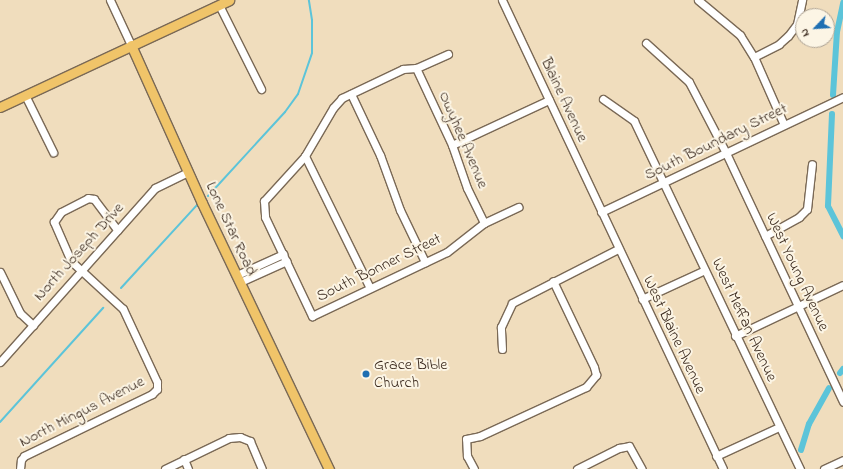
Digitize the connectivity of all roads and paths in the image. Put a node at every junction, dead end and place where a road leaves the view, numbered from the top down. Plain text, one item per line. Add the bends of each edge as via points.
1 (110, 0) edge
2 (229, 0) edge
3 (502, 0) edge
4 (698, 0) edge
5 (802, 0) edge
6 (219, 5) junction
7 (646, 43) dead end
8 (131, 45) junction
9 (448, 54) dead end
10 (754, 57) junction
11 (416, 68) junction
12 (262, 89) dead end
13 (351, 94) junction
14 (26, 95) junction
15 (843, 97) edge
16 (602, 99) dead end
17 (549, 100) junction
18 (0, 107) edge
19 (784, 125) junction
20 (452, 145) junction
21 (53, 152) dead end
22 (726, 153) junction
23 (305, 156) junction
24 (812, 164) dead end
25 (188, 172) junction
26 (664, 183) junction
27 (519, 207) dead end
28 (601, 212) junction
29 (484, 223) junction
30 (117, 230) junction
31 (765, 236) junction
32 (618, 249) junction
33 (285, 257) junction
34 (425, 262) junction
35 (704, 270) junction
36 (80, 271) junction
37 (0, 272) edge
38 (238, 278) junction
39 (553, 281) junction
40 (843, 285) edge
41 (370, 288) junction
42 (642, 299) junction
43 (798, 306) junction
44 (33, 325) junction
45 (735, 336) junction
46 (502, 349) dead end
47 (0, 362) edge
48 (843, 402) edge
49 (779, 426) junction
50 (716, 456) junction
51 (184, 459) junction
52 (843, 460) edge
53 (20, 469) edge
54 (165, 469) edge
55 (188, 469) edge
56 (262, 469) edge
57 (329, 469) edge
58 (474, 469) edge
59 (577, 469) edge
60 (642, 469) edge
61 (723, 469) edge
62 (800, 469) edge
63 (824, 469) edge

1 - 8 street, Lone Star Road
2 - 6 main road
3 - 17 street, Blaine Avenue
4 - 10 street via 731,25
5 - 10 street via 796,24 788,36 779,44
6 - 8 main road
6 - 12 street
7 - 22 street, West Young Avenue via 689,82
8 - 14 main road
8 - 25 main road, Lone Star Road
9 - 11 street
10 - 19 street
11 - 13 street via 402,69
11 - 20 street, Owyhee Avenue
13 - 23 street via 333,108
13 - 34 street
14 - 18 main road
14 - 21 street
15 - 19 street, South Boundary Street
16 - 26 street, West Meffan Avenue via 634,121
17 - 20 street
17 - 28 street, Blaine Avenue
19 - 22 street, South Boundary Street
20 - 29 street, Owyhee Avenue via 467,188
22 - 26 street, South Boundary Street
22 - 31 street, West Young Avenue
23 - 33 street via 264,201 263,210
23 - 41 street
24 - 31 street via 807,209 799,217
25 - 30 street, North Joseph Drive via 155,188
25 - 38 main road, Lone Star Road
26 - 28 street, South Boundary Street
26 - 35 street, West Meffan Avenue
27 - 29 street, South Bonner Street
28 - 32 street, West Blaine Avenue
29 - 34 street, South Bonner Street via 447,252
30 - 36 street, North Joseph Drive
30 - 36 street via 94,199 88,198 56,216 56,231 71,261
31 - 43 street, West Young Avenue
32 - 39 street
32 - 42 street, West Blaine Avenue
33 - 38 street
33 - 41 street, South Bonner Street via 312,316
34 - 41 street, South Bonner Street
35 - 42 street
35 - 45 street, West Meffan Avenue
36 - 44 street, North Joseph Drive
36 - 53 street, North Mingus Avenue via 123,309 157,382 157,389 152,394 24,456
37 - 44 street via 20,313
38 - 57 main road, Lone Star Road
39 - 46 street via 512,302 501,327
39 - 58 street via 596,375 586,387 480,436 466,438 467,456
40 - 43 street
42 - 50 street, West Blaine Avenue
43 - 45 street
43 - 48 street, West Young Avenue
44 - 47 street, North Joseph Drive
45 - 49 street, West Meffan Avenue
49 - 50 street
49 - 62 street, West Meffan Avenue
50 - 61 street, West Blaine Avenue
51 - 54 street
51 - 55 street
51 - 56 street via 229,438 240,437 250,441
52 - 63 street
59 - 60 street via 619,448 629,446

